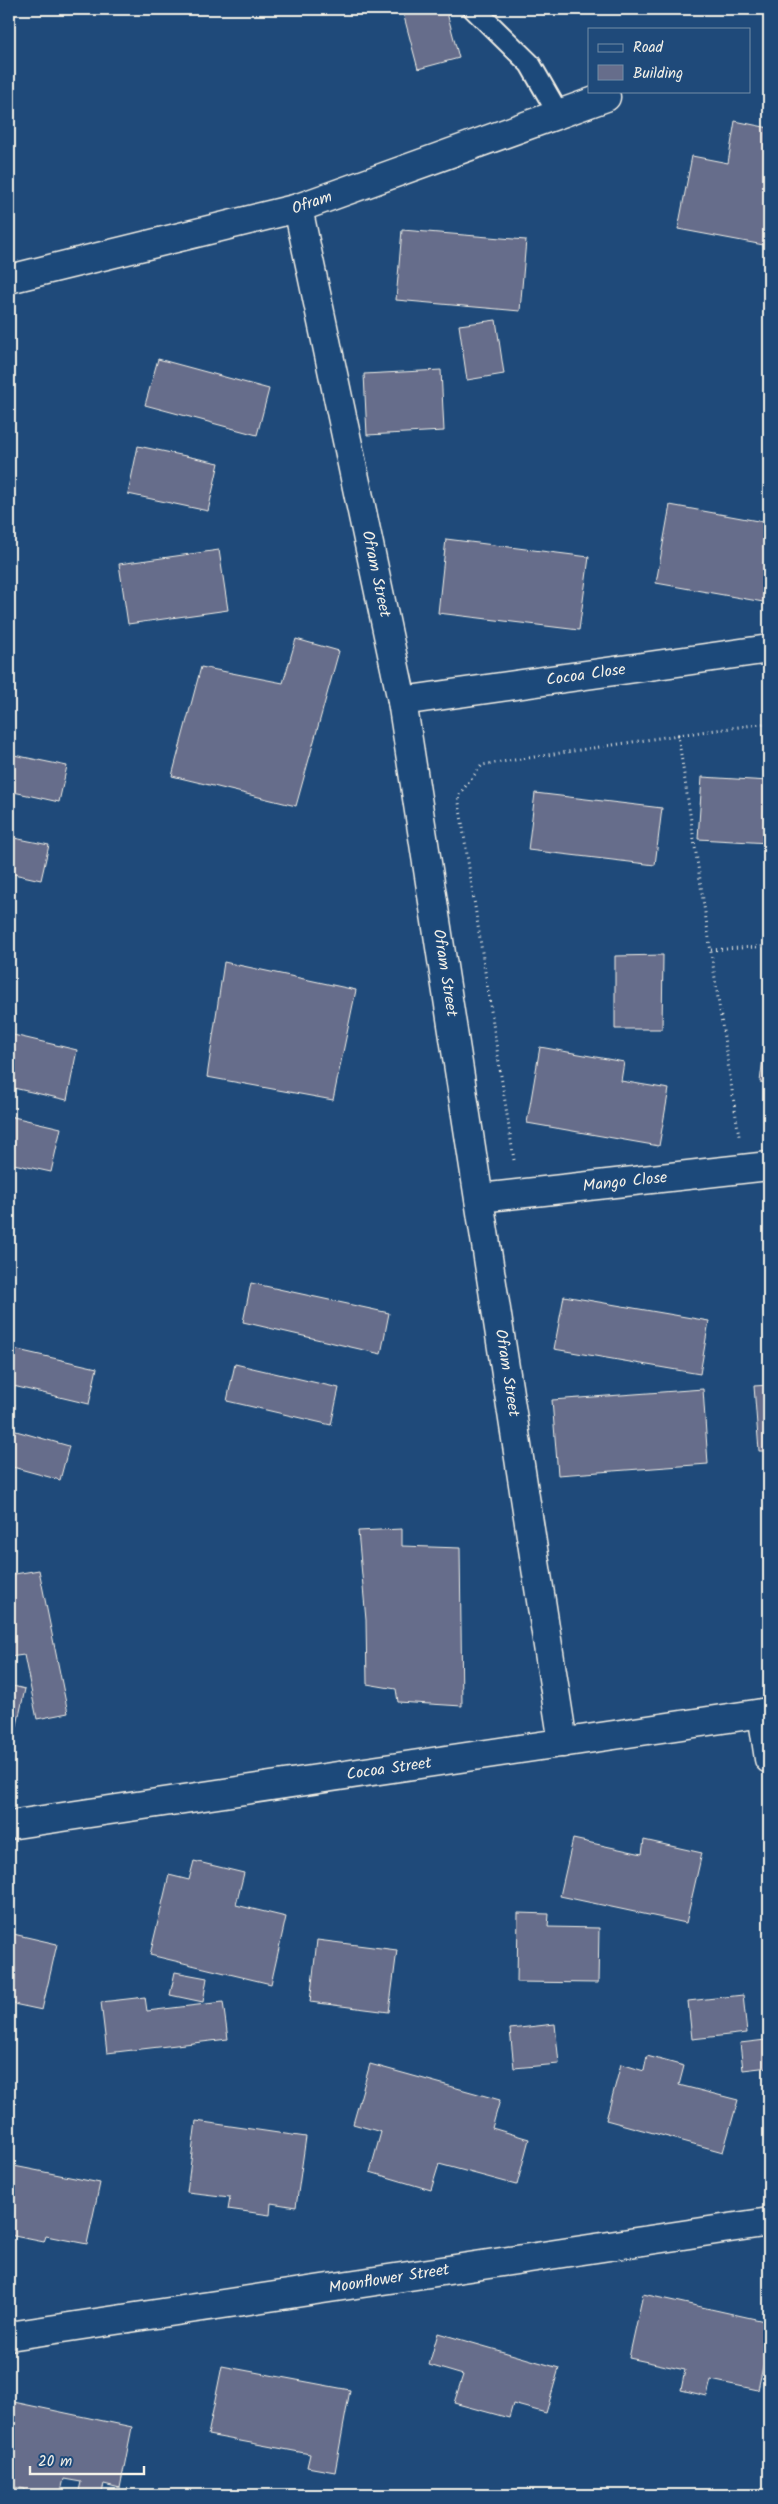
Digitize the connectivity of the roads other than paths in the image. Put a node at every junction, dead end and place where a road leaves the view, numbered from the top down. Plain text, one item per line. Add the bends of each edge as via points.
1 (474, 9) edge
2 (606, 97) dead end
3 (558, 113) junction
4 (298, 208) junction
5 (9, 279) edge
6 (769, 649) edge
7 (402, 701) junction
8 (757, 1168) edge
9 (480, 1198) junction
10 (766, 1713) edge
11 (563, 1743) junction
12 (769, 1760) edge
13 (9, 1825) edge
14 (769, 2222) edge
15 (9, 2336) edge

1 - 3 lane via 530,64
2 - 3 street, Ofram
3 - 4 street, Ofram
4 - 5 street, Ofram
4 - 7 street, Ofram Street
6 - 7 street, Cocoa Close
7 - 9 street, Ofram Street
8 - 9 street, Mango Close
9 - 11 street, Ofram Street
10 - 11 street, Cocoa Street
10 - 12 street
11 - 13 street, Cocoa Street
14 - 15 street, Moonflower Street

